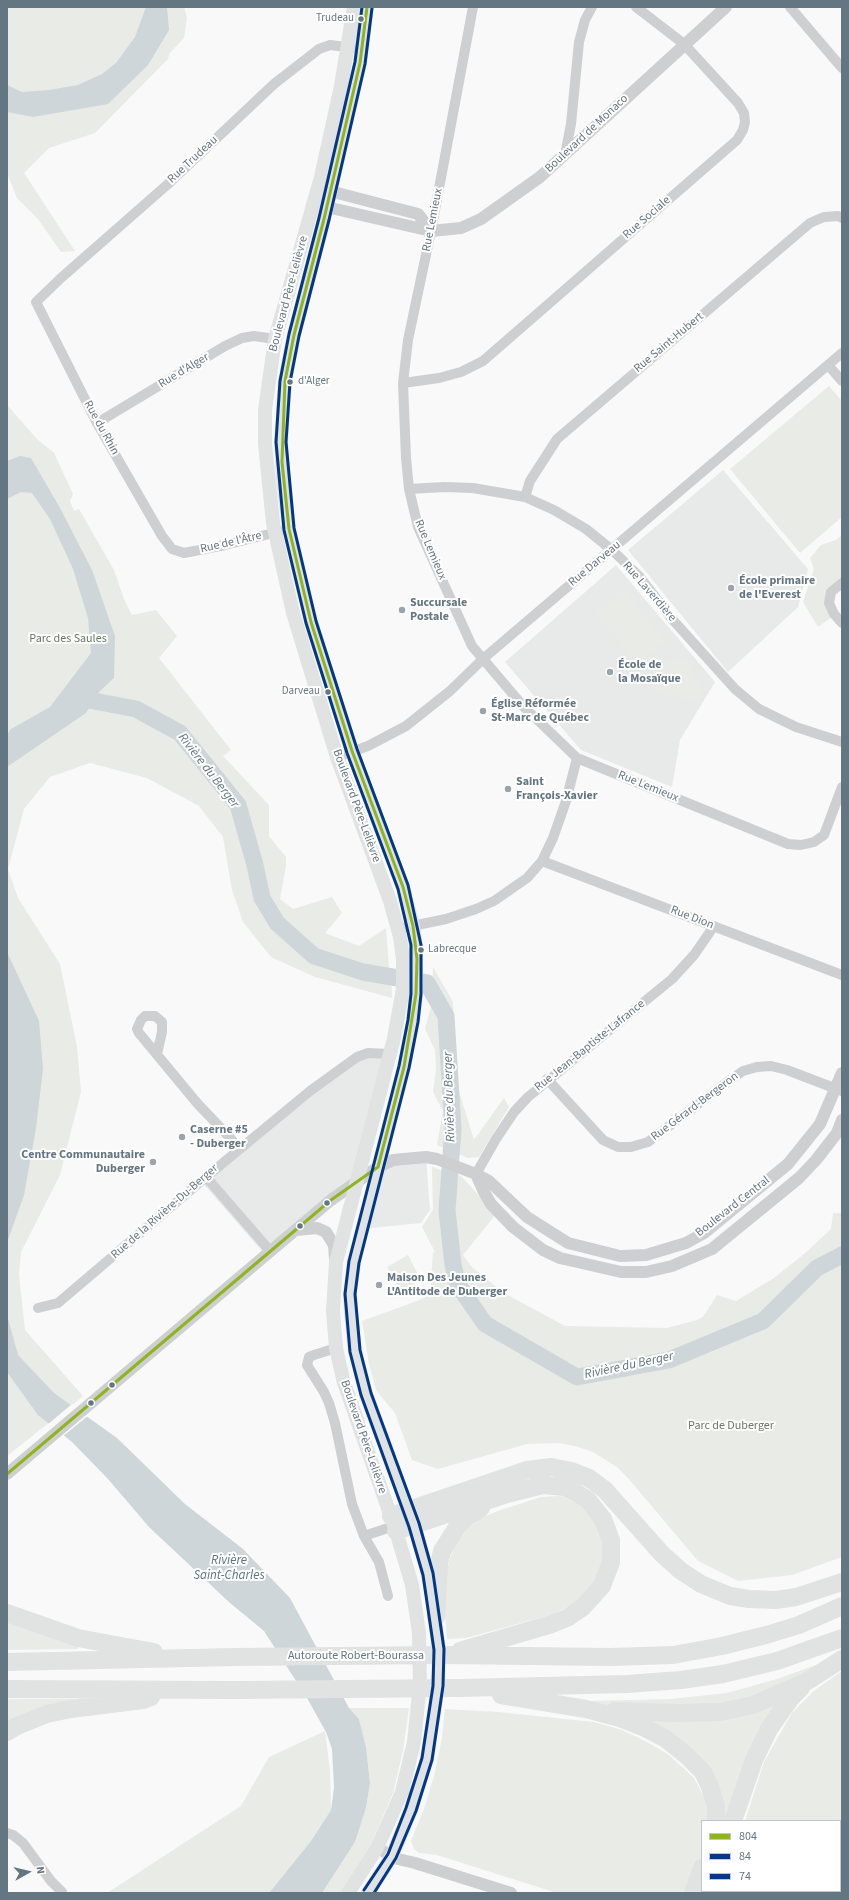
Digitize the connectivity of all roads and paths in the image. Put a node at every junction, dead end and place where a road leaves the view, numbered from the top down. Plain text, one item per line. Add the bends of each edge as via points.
1 (354, 7) edge
2 (367, 7) edge
3 (473, 7) edge
4 (592, 7) edge
5 (636, 7) edge
6 (726, 7) edge
7 (790, 7) edge
8 (684, 44) junction
9 (355, 48) junction
10 (842, 68) edge
11 (565, 155) junction
12 (324, 190) junction
13 (320, 206) junction
14 (840, 217) edge
15 (431, 231) junction
16 (36, 302) joint
17 (275, 339) junction
18 (842, 353) edge
19 (828, 365) junction
20 (842, 381) edge
21 (403, 383) junction
22 (97, 423) junction
23 (409, 489) junction
24 (526, 497) junction
25 (289, 529) junction
26 (274, 532) junction
27 (172, 549) joint
28 (612, 550) junction
29 (842, 583) edge
30 (842, 623) edge
31 (484, 658) junction
32 (842, 742) edge
33 (352, 751) junction
34 (337, 757) junction
35 (577, 758) junction
36 (842, 787) edge
37 (542, 861) junction
38 (413, 926) junction
39 (714, 926) junction
40 (398, 929) junction
41 (410, 959) junction
42 (842, 975) edge
43 (157, 1054) dead end
44 (390, 1054) junction
45 (842, 1073) edge
46 (548, 1079) junction
47 (839, 1090) edge
48 (842, 1120) edge
49 (238, 1150) junction
50 (378, 1167) junction
51 (476, 1174) junction
52 (206, 1177) junction
53 (356, 1183) junction
54 (296, 1230) junction
55 (271, 1252) junction
56 (336, 1262) junction
57 (38, 1308) dead end
58 (336, 1348) junction
59 (7, 1474) edge
60 (507, 1494) junction
61 (411, 1517) junction
62 (394, 1524) junction
63 (364, 1536) junction
64 (842, 1582) edge
65 (388, 1596) dead end
66 (842, 1606) edge
67 (7, 1613) edge
68 (436, 1617) junction
69 (842, 1638) edge
70 (451, 1655) junction
71 (184, 1658) junction
72 (842, 1659) edge
73 (7, 1662) edge
74 (806, 1682) junction
75 (459, 1688) junction
76 (7, 1689) edge
77 (172, 1690) junction
78 (586, 1710) junction
79 (7, 1732) edge
80 (716, 1820) edge
81 (733, 1820) edge
82 (7, 1833) edge
83 (377, 1848) junction
84 (392, 1856) junction
85 (701, 1871) edge
86 (62, 1892) dead end
87 (348, 1893) edge
88 (368, 1893) edge
89 (511, 1893) edge
90 (693, 1893) edge

1 - 9 main road, Boulevard Père-Lelièvre
2 - 9 main road, Boulevard Père-Lelièvre
3 - 15 street, Rue Lemieux
4 - 11 street via 585,20 579,42
5 - 8 street, Rue Sociale
6 - 8 street, Boulevard de Monaco
7 - 10 street
8 - 11 street, Boulevard de Monaco
8 - 21 street, Rue Sociale via 738,103 744,113 743,130 737,140 483,361 461,372
9 - 12 main road, Boulevard Père-Lelièvre via 341,86
9 - 16 street, Rue Trudeau via 330,45 319,49 274,84 168,184
11 - 15 street, Boulevard de Monaco via 540,178 482,219 461,228
12 - 13 main road, Boulevard Père-Lelièvre
12 - 15 street via 418,214
13 - 15 street, Boulevard de Monaco
13 - 17 main road, Boulevard Père-Lelièvre
13 - 25 main road, Boulevard Père-Lelièvre via 285,381 281,442
14 - 24 street, Rue Saint-Hubert via 824,217 810,223 557,439 530,481
15 - 21 street, Rue Lemieux via 408,340
16 - 22 street, Rue du Rhin
17 - 22 street, Rue d'Alger via 254,336 242,338 225,346
17 - 26 main road, Boulevard Père-Lelièvre via 265,410 266,464
18 - 19 street, Rue Darveau
19 - 20 street
19 - 28 street, Rue Darveau
21 - 23 street, Rue Lemieux
22 - 27 street, Rue du Rhin
23 - 24 street, Rue Laverdière via 444,486
23 - 31 street, Rue Lemieux via 418,528 472,646
24 - 28 street, Rue Laverdière via 586,529
25 - 26 street, Rue de l'Âtre
25 - 33 main road, Boulevard Père-Lelièvre via 311,622
26 - 27 street, Rue de l'Âtre via 184,553
26 - 34 main road, Boulevard Père-Lelièvre via 295,620
28 - 31 street, Rue Darveau
28 - 32 street, Rue Laverdière via 639,576 672,619 735,690 759,709 796,727
29 - 30 street via 831,592 829,603
31 - 33 street, Rue Darveau via 450,691 406,726 368,746
31 - 35 street, Rue Lemieux via 523,706
33 - 34 street, Rue Darveau
33 - 38 main road, Boulevard Père-Lelièvre via 403,887
34 - 40 main road, Boulevard Père-Lelièvre
35 - 36 street, Rue Lemieux via 788,844 802,845 814,842 824,835
35 - 37 street via 564,807
37 - 38 street via 527,878 494,901 446,919
37 - 39 street, Rue Dion
38 - 40 street
38 - 41 main road, Boulevard Père-Lelièvre
39 - 42 street, Rue Dion
39 - 46 street, Rue Jean-Baptiste-Lafrance via 702,945 672,979
40 - 41 main road, Boulevard Père-Lelièvre
41 - 44 main road, Boulevard Père-Lelièvre
41 - 50 main road, Boulevard Père-Lelièvre via 416,999 404,1067
43 - 49 street
44 - 49 street, Rue de la Rivière-Du-Berger via 368,1053 357,1057 310,1091
44 - 53 main road, Boulevard Père-Lelièvre
45 - 47 street, Boulevard Central
46 - 47 street, Rue Gérard-Bergeron via 603,1140 618,1146 631,1147 648,1142 743,1071 757,1067 771,1066 788,1070
46 - 51 street, Rue Jean-Baptiste-Lafrance via 514,1112
47 - 51 street, Boulevard Central via 820,1124 788,1164 704,1233 686,1244 646,1255 620,1256 568,1243 527,1217 490,1181
48 - 51 street, Boulevard Central via 833,1138 799,1178 712,1249 672,1266 646,1272 621,1272 560,1258 543,1250 513,1227 491,1204
49 - 52 street, Rue de la Rivière-Du-Berger
50 - 51 street, Boulevard Central via 394,1160 426,1157
50 - 53 street, Boulevard Central
50 - 61 main road, Boulevard Père-Lelièvre via 354,1262 350,1294 352,1331 366,1394
52 - 55 street
52 - 57 street, Rue de la Rivière-Du-Berger via 58,1304
53 - 54 street, Boulevard Central via 331,1200
53 - 56 main road, Boulevard Père-Lelièvre
54 - 55 street, Boulevard Central
54 - 56 street via 317,1228 326,1232 334,1245
55 - 59 street, Boulevard Central
56 - 58 main road, Boulevard Père-Lelièvre via 333,1311
58 - 62 main road, Boulevard Père-Lelièvre via 344,1383
58 - 63 street, Boulevard Père-Lelièvre via 310,1357 307,1365 329,1403 352,1504
60 - 61 highway
60 - 68 highway via 468,1516 449,1538 439,1564
60 - 70 highway via 534,1486 552,1485 564,1487 588,1500 604,1519 611,1540 608,1574 595,1596 567,1618
61 - 62 highway
61 - 64 highway via 527,1470 551,1467 589,1478 605,1490 662,1554 681,1571 701,1584 730,1596 776,1600 796,1597
61 - 68 main road, Boulevard Père-Lelièvre via 428,1574
62 - 63 street
62 - 83 main road, Boulevard Père-Lelièvre via 416,1605 420,1644 420,1684 411,1761 394,1813
63 - 65 street, Boulevard Père-Lelièvre via 379,1562
66 - 70 highway, Autoroute Robert-Bourassa via 766,1635 722,1646 672,1654 610,1657
67 - 71 highway via 101,1644 138,1648
68 - 84 main road, Boulevard Père-Lelièvre via 439,1650 438,1686 431,1737 416,1796
69 - 75 highway via 777,1661 723,1674 681,1680 627,1684
70 - 71 highway, Autoroute Robert-Bourassa
71 - 73 highway, Autoroute Robert-Bourassa
72 - 74 highway
74 - 78 highway via 753,1705 720,1712
74 - 81 highway via 790,1699 769,1729 754,1760
75 - 77 highway
75 - 78 highway
76 - 77 highway
77 - 79 highway via 143,1700 48,1714
78 - 80 highway via 620,1718 643,1727 666,1739 687,1756 703,1772 710,1787 716,1806
82 - 86 street via 23,1843
83 - 84 street
83 - 87 main road, Boulevard Père-Lelièvre
84 - 88 main road, Boulevard Père-Lelièvre
84 - 89 street
85 - 90 highway

